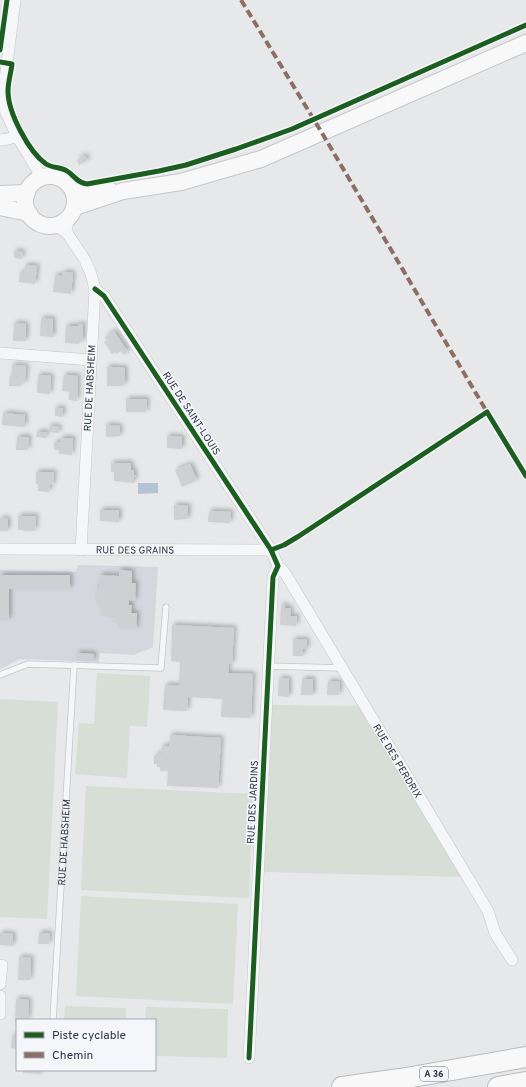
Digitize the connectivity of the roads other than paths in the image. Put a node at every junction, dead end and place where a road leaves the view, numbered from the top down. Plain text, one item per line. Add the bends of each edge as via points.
1 (15, 0) edge
2 (5, 34) edge
3 (526, 43) edge
4 (17, 136) junction
5 (0, 140) edge
6 (42, 178) junction
7 (73, 190) junction
8 (123, 191) junction
9 (27, 193) junction
10 (0, 194) edge
11 (0, 207) edge
12 (29, 213) junction
13 (66, 221) junction
14 (95, 289) junction
15 (0, 353) edge
16 (91, 360) junction
17 (0, 549) edge
18 (81, 550) junction
19 (271, 550) junction
20 (278, 566) junction
21 (166, 607) dead end
22 (74, 665) junction
23 (268, 666) junction
24 (341, 668) junction
25 (0, 675) edge
26 (512, 960) dead end
27 (2, 965) dead end
28 (0, 984) edge
29 (0, 996) edge
30 (0, 1014) edge
31 (53, 1019) edge
32 (526, 1057) edge
33 (248, 1058) dead end
34 (526, 1082) edge
35 (342, 1087) edge
36 (498, 1087) edge

1 - 2 street
2 - 4 street via 3,96 6,113
3 - 8 main road via 261,159 181,182
4 - 5 street
4 - 6 street
6 - 7 main road via 56,177 69,184
6 - 9 main road via 35,181
7 - 8 main road
7 - 13 main road via 75,198
8 - 13 main road
9 - 10 main road
9 - 12 main road
11 - 12 main road
12 - 13 main road via 43,225
13 - 14 street, RUE DE HABSHEIM via 92,274
14 - 16 street, RUE DE HABSHEIM
14 - 19 street, RUE DE SAINT-LOUIS via 104,296
15 - 16 street
16 - 18 street, RUE DE HABSHEIM
17 - 18 street, RUE DES GRAINS
18 - 19 street, RUE DES GRAINS
19 - 20 street
20 - 23 street, RUE DES JARDINS via 273,576
20 - 24 street, RUE DES PERDRIX via 286,573
21 - 22 lane via 160,668
22 - 25 lane via 28,664
22 - 31 lane, RUE DE HABSHEIM
23 - 24 lane
23 - 33 street, RUE DES JARDINS
24 - 26 street, RUE DES PERDRIX via 488,911 495,933
27 - 28 street
29 - 30 street
32 - 35 highway, A 36 via 422,1076
34 - 36 highway

